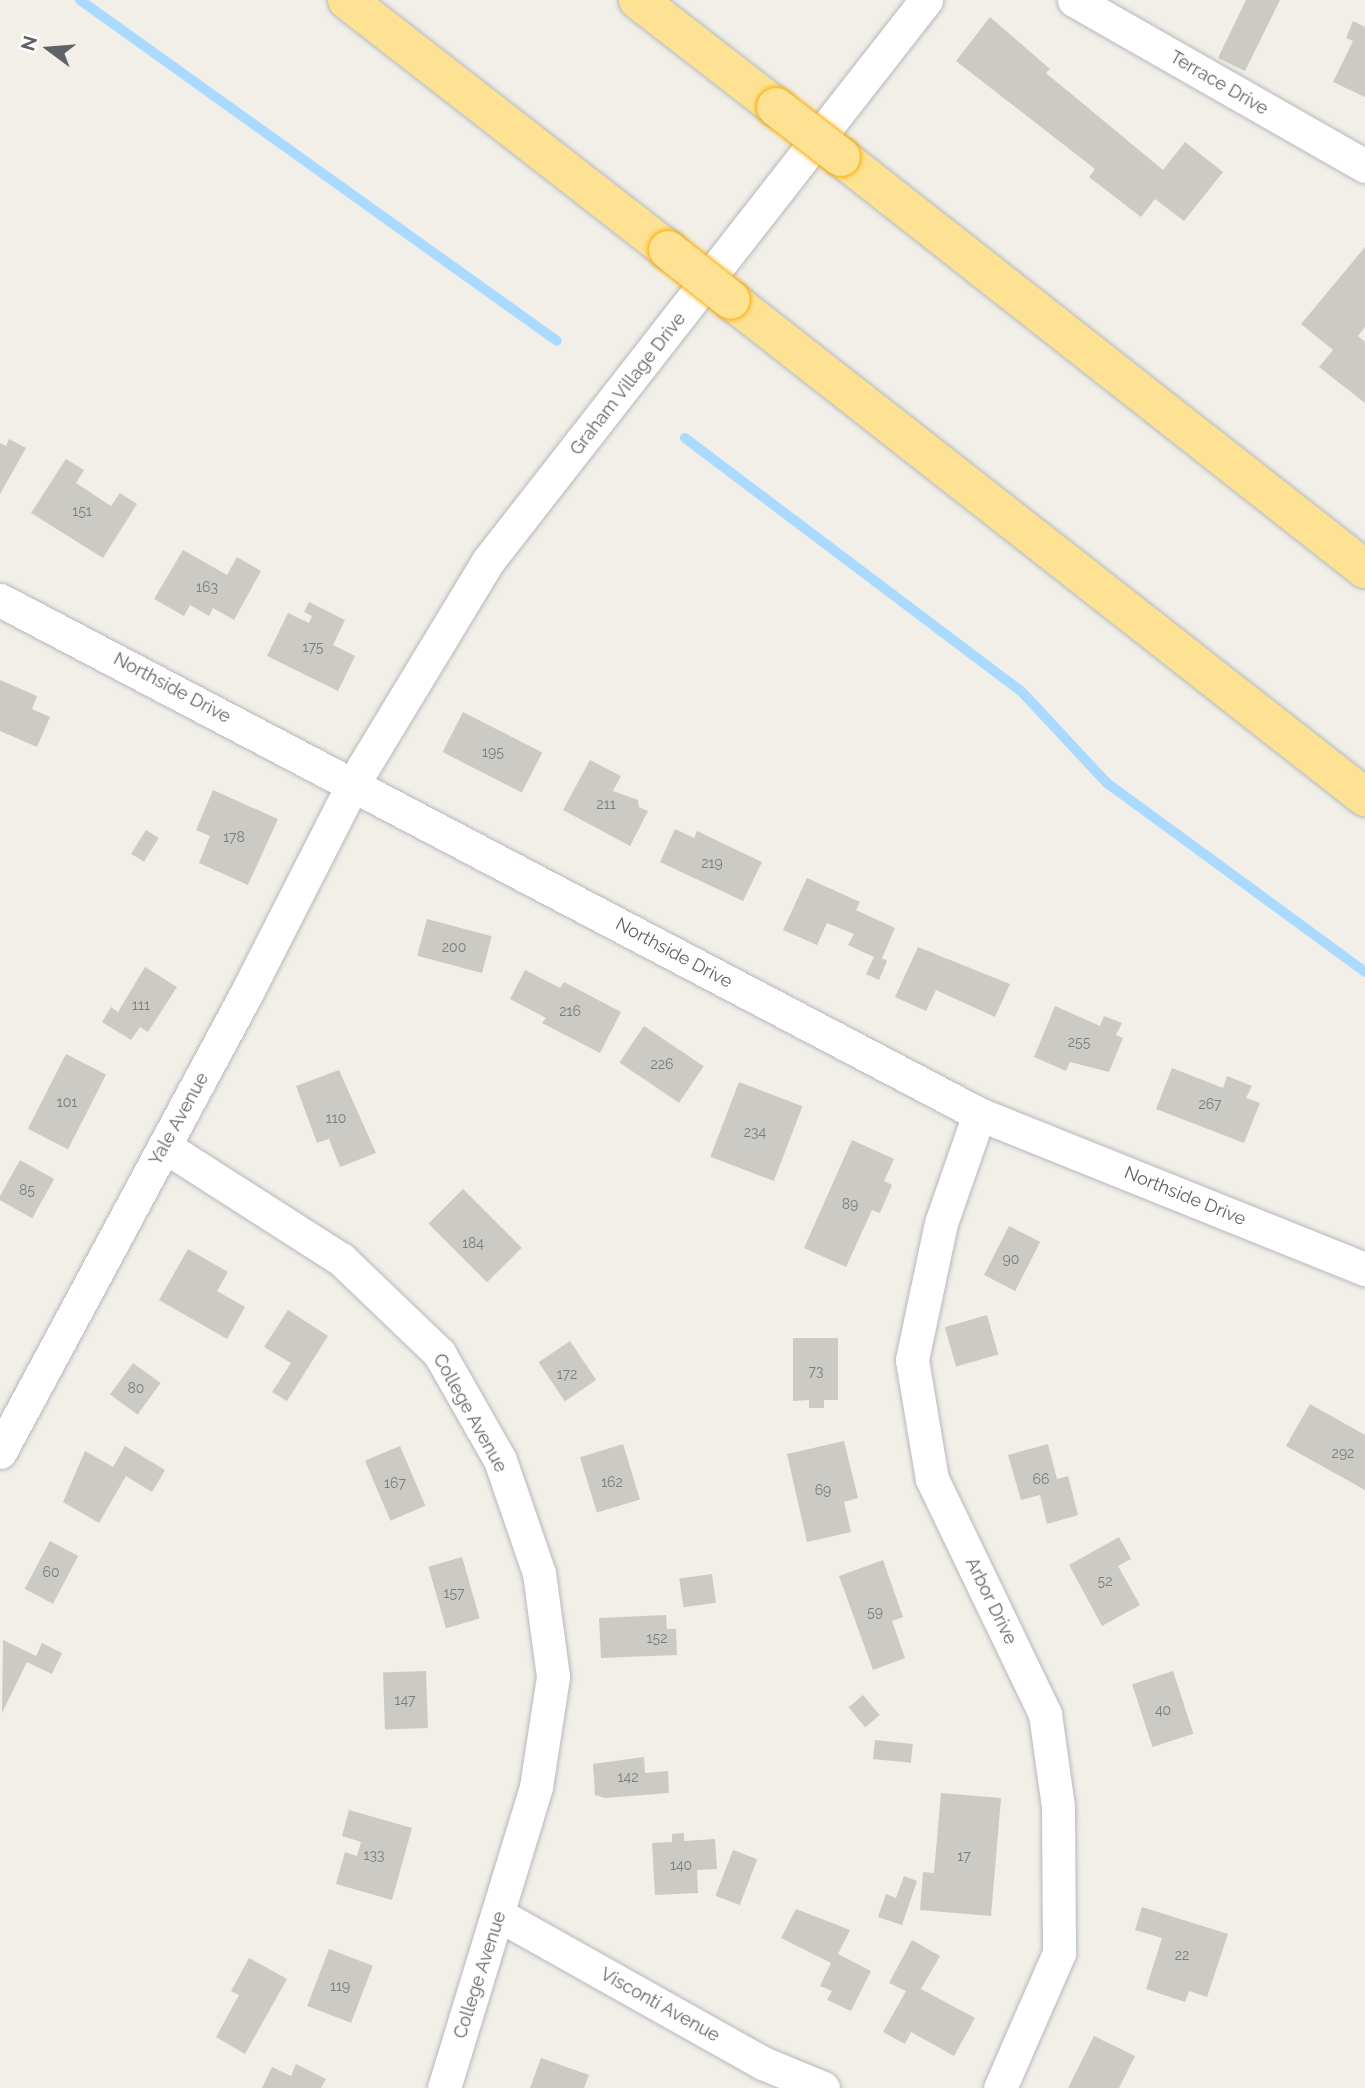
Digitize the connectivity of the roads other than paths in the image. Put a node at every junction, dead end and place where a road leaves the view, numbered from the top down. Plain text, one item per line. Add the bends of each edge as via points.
1 (347, 0) edge
2 (638, 0) edge
3 (926, 0) edge
4 (1074, 0) edge
5 (1365, 166) edge
6 (1365, 569) edge
7 (0, 600) edge
8 (353, 784) junction
9 (1365, 797) edge
10 (979, 1114) junction
11 (163, 1146) junction
12 (1365, 1269) edge
13 (0, 1452) edge
14 (499, 1915) junction
15 (444, 2088) edge
16 (824, 2088) edge
17 (1000, 2088) edge

1 - 9 highway, bridge
2 - 6 highway, bridge
3 - 8 street, Graham Village Drive via 488,561
4 - 5 street, Terrace Drive
7 - 8 street, Northside Drive
8 - 10 street, Northside Drive
8 - 11 street, Yale Avenue
10 - 12 street, Northside Drive
10 - 17 street, Arbor Drive via 941,1223 912,1360 932,1479 1045,1714 1058,1806 1059,1953
11 - 13 street, Yale Avenue
11 - 14 street, College Avenue via 341,1259 439,1353 500,1460 539,1573 553,1677 536,1787
14 - 15 street, College Avenue
14 - 16 street, Visconti Avenue via 763,2063

